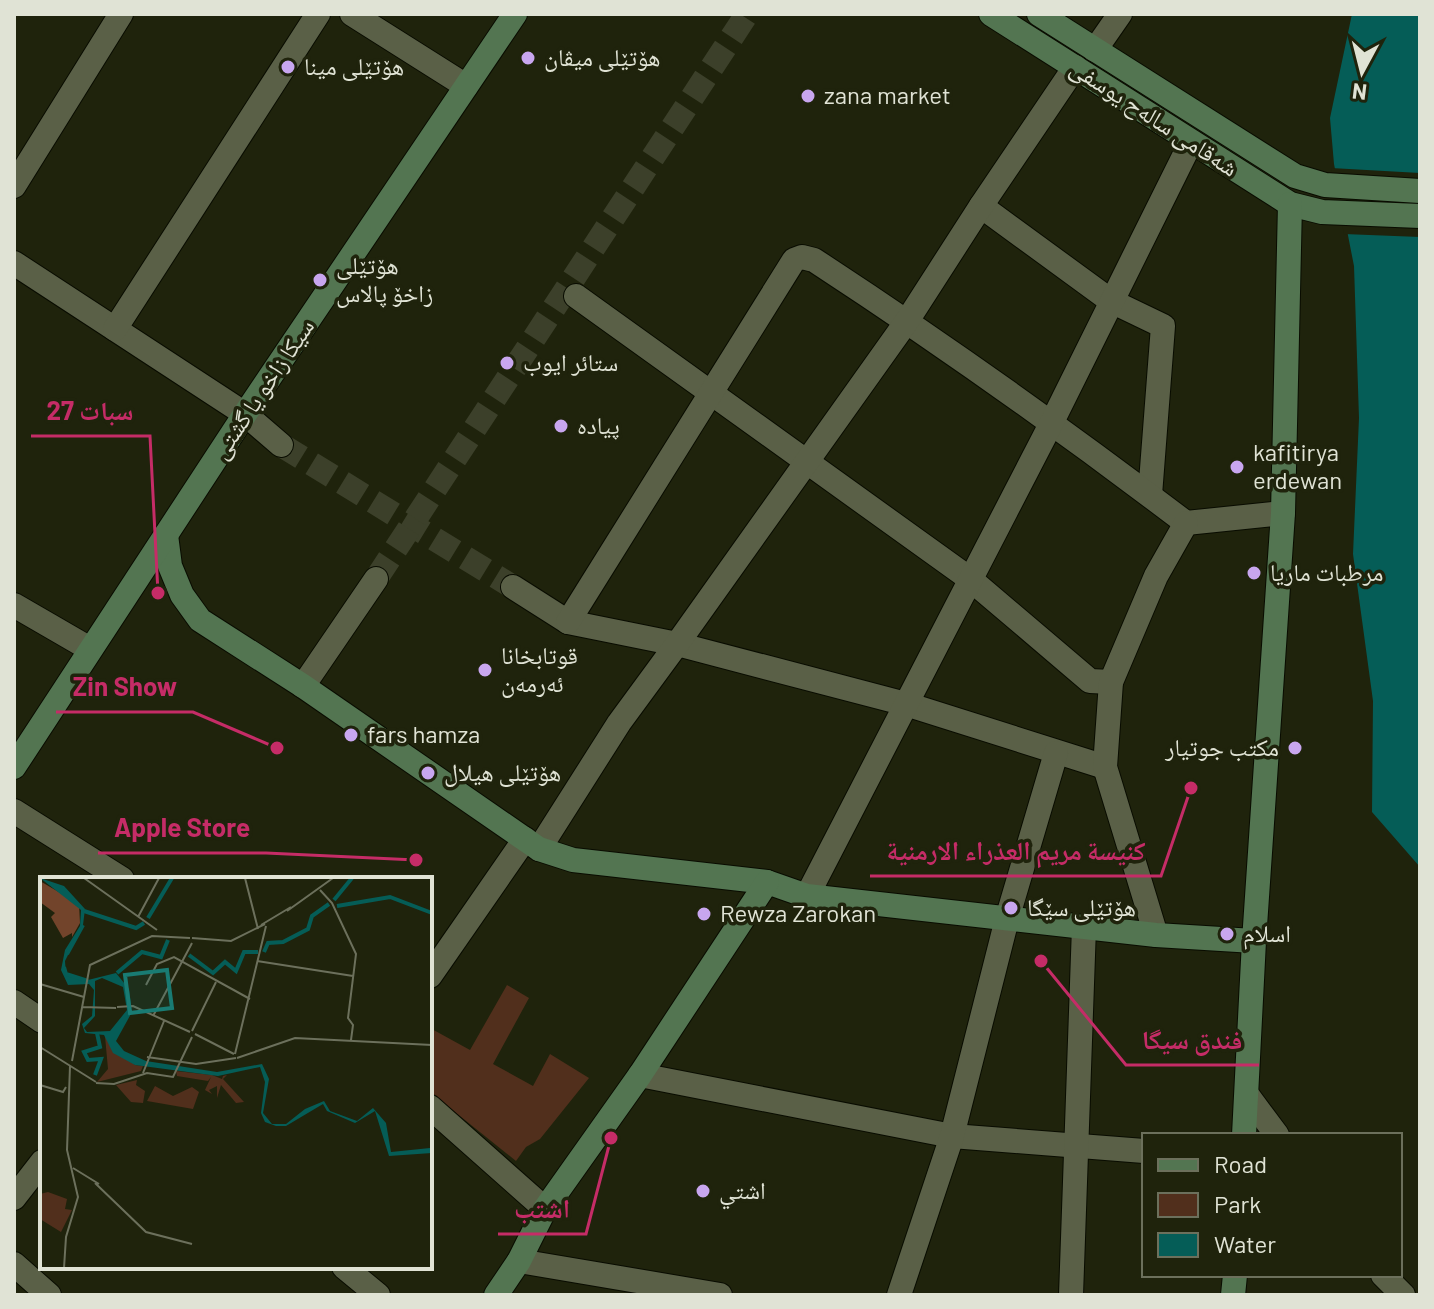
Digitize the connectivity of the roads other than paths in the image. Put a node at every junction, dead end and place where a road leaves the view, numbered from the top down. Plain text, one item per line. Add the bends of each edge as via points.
1 (121, 14) edge
2 (318, 14) edge
3 (352, 14) edge
4 (515, 14) edge
5 (991, 14) edge
6 (1039, 14) edge
7 (1120, 14) edge
8 (1095, 50) junction
9 (1075, 67) junction
10 (466, 86) junction
11 (1191, 142) junction
12 (14, 186) edge
13 (1420, 191) edge
14 (1290, 204) junction
15 (981, 206) junction
16 (1420, 216) edge
17 (14, 263) edge
18 (576, 296) dead end
19 (1111, 301) junction
20 (907, 321) junction
21 (115, 329) junction
22 (713, 392) junction
23 (245, 414) junction
24 (1052, 422) junction
25 (281, 445) tunnel mouth
26 (808, 461) junction
27 (1150, 495) junction
28 (1283, 513) junction
29 (1186, 523) junction
30 (166, 535) junction
31 (376, 579) tunnel mouth
32 (970, 579) junction
33 (513, 587) tunnel mouth
34 (14, 605) edge
35 (568, 622) junction
36 (677, 644) junction
37 (90, 649) junction
38 (1111, 682) junction
39 (303, 686) junction
40 (906, 704) junction
41 (1056, 753) junction
42 (14, 767) edge
43 (1105, 767) junction
44 (14, 811) edge
45 (532, 844) junction
46 (119, 877) edge
47 (767, 882) junction
48 (807, 896) junction
49 (1007, 919) junction
50 (1084, 927) junction
51 (1156, 935) junction
52 (1254, 941) junction
53 (432, 973) edge
54 (14, 1002) edge
55 (40, 1020) edge
56 (640, 1075) junction
57 (1248, 1096) junction
58 (432, 1109) edge
59 (1244, 1133) edge
60 (1276, 1133) edge
61 (952, 1136) junction
62 (1076, 1145) junction
63 (1142, 1151) edge
64 (40, 1165) edge
65 (14, 1198) edge
66 (545, 1209) junction
67 (519, 1261) junction
68 (14, 1264) edge
69 (346, 1269) edge
70 (1385, 1277) edge
71 (49, 1295) edge
72 (378, 1295) edge
73 (496, 1295) edge
74 (720, 1295) edge
75 (899, 1295) edge
76 (1071, 1295) edge
77 (1403, 1295) edge

1 - 12 street
2 - 21 street
3 - 10 street
4 - 10 main road, سیکا زاخو یا گشتى
5 - 9 main road, شەقامی سالەح یوسفی
6 - 8 main road, شەقامی سالەح یوسفی
7 - 8 street
8 - 13 main road, شەقامی سالەح یوسفی via 1281,169 1325,185
9 - 11 main road, شەقامی سالەح یوسفی
9 - 15 street
10 - 23 main road, سیکا زاخو یا گشتى
11 - 14 main road, شەقامی سالەح یوسفی
11 - 19 street
14 - 16 main road, شەقامی سالەح یوسفی via 1322,212
14 - 28 main road
15 - 19 street
15 - 20 street
17 - 21 street
18 - 22 street
19 - 24 street
19 - 27 street via 1163,326
20 - 22 street via 802,257 794,260
20 - 24 street
20 - 26 street
21 - 23 street
22 - 26 street
22 - 35 street
23 - 25 street
23 - 30 main road, سیکا زاخو یا گشتى
24 - 27 street
24 - 32 street
26 - 32 street
26 - 36 street
27 - 29 street
28 - 29 street
28 - 52 main road
29 - 38 street via 1156,576
30 - 37 main road, سیکا زاخو یا گشتى
30 - 39 main road via 170,566 200,620
31 - 39 street
32 - 38 street via 1090,681
32 - 40 street
33 - 35 street
34 - 37 street
35 - 36 street
36 - 40 street
36 - 45 street
37 - 42 main road, سیکا زاخو یا گشتى
38 - 43 street
39 - 45 main road
40 - 41 street
40 - 48 street
41 - 43 street
41 - 49 street
43 - 51 street
44 - 46 street
45 - 47 main road via 573,860
45 - 53 street
47 - 48 main road
47 - 56 main road
48 - 49 main road
49 - 50 main road
49 - 61 street
50 - 51 main road
50 - 62 street
51 - 52 main road
52 - 57 main road
54 - 55 street
56 - 61 street
56 - 66 main road
57 - 59 main road
57 - 60 street
58 - 66 street
61 - 62 street
61 - 75 street
62 - 63 street
62 - 76 street
64 - 65 street
66 - 67 main road
67 - 73 main road
67 - 74 street
68 - 71 street
69 - 72 street
70 - 77 street

